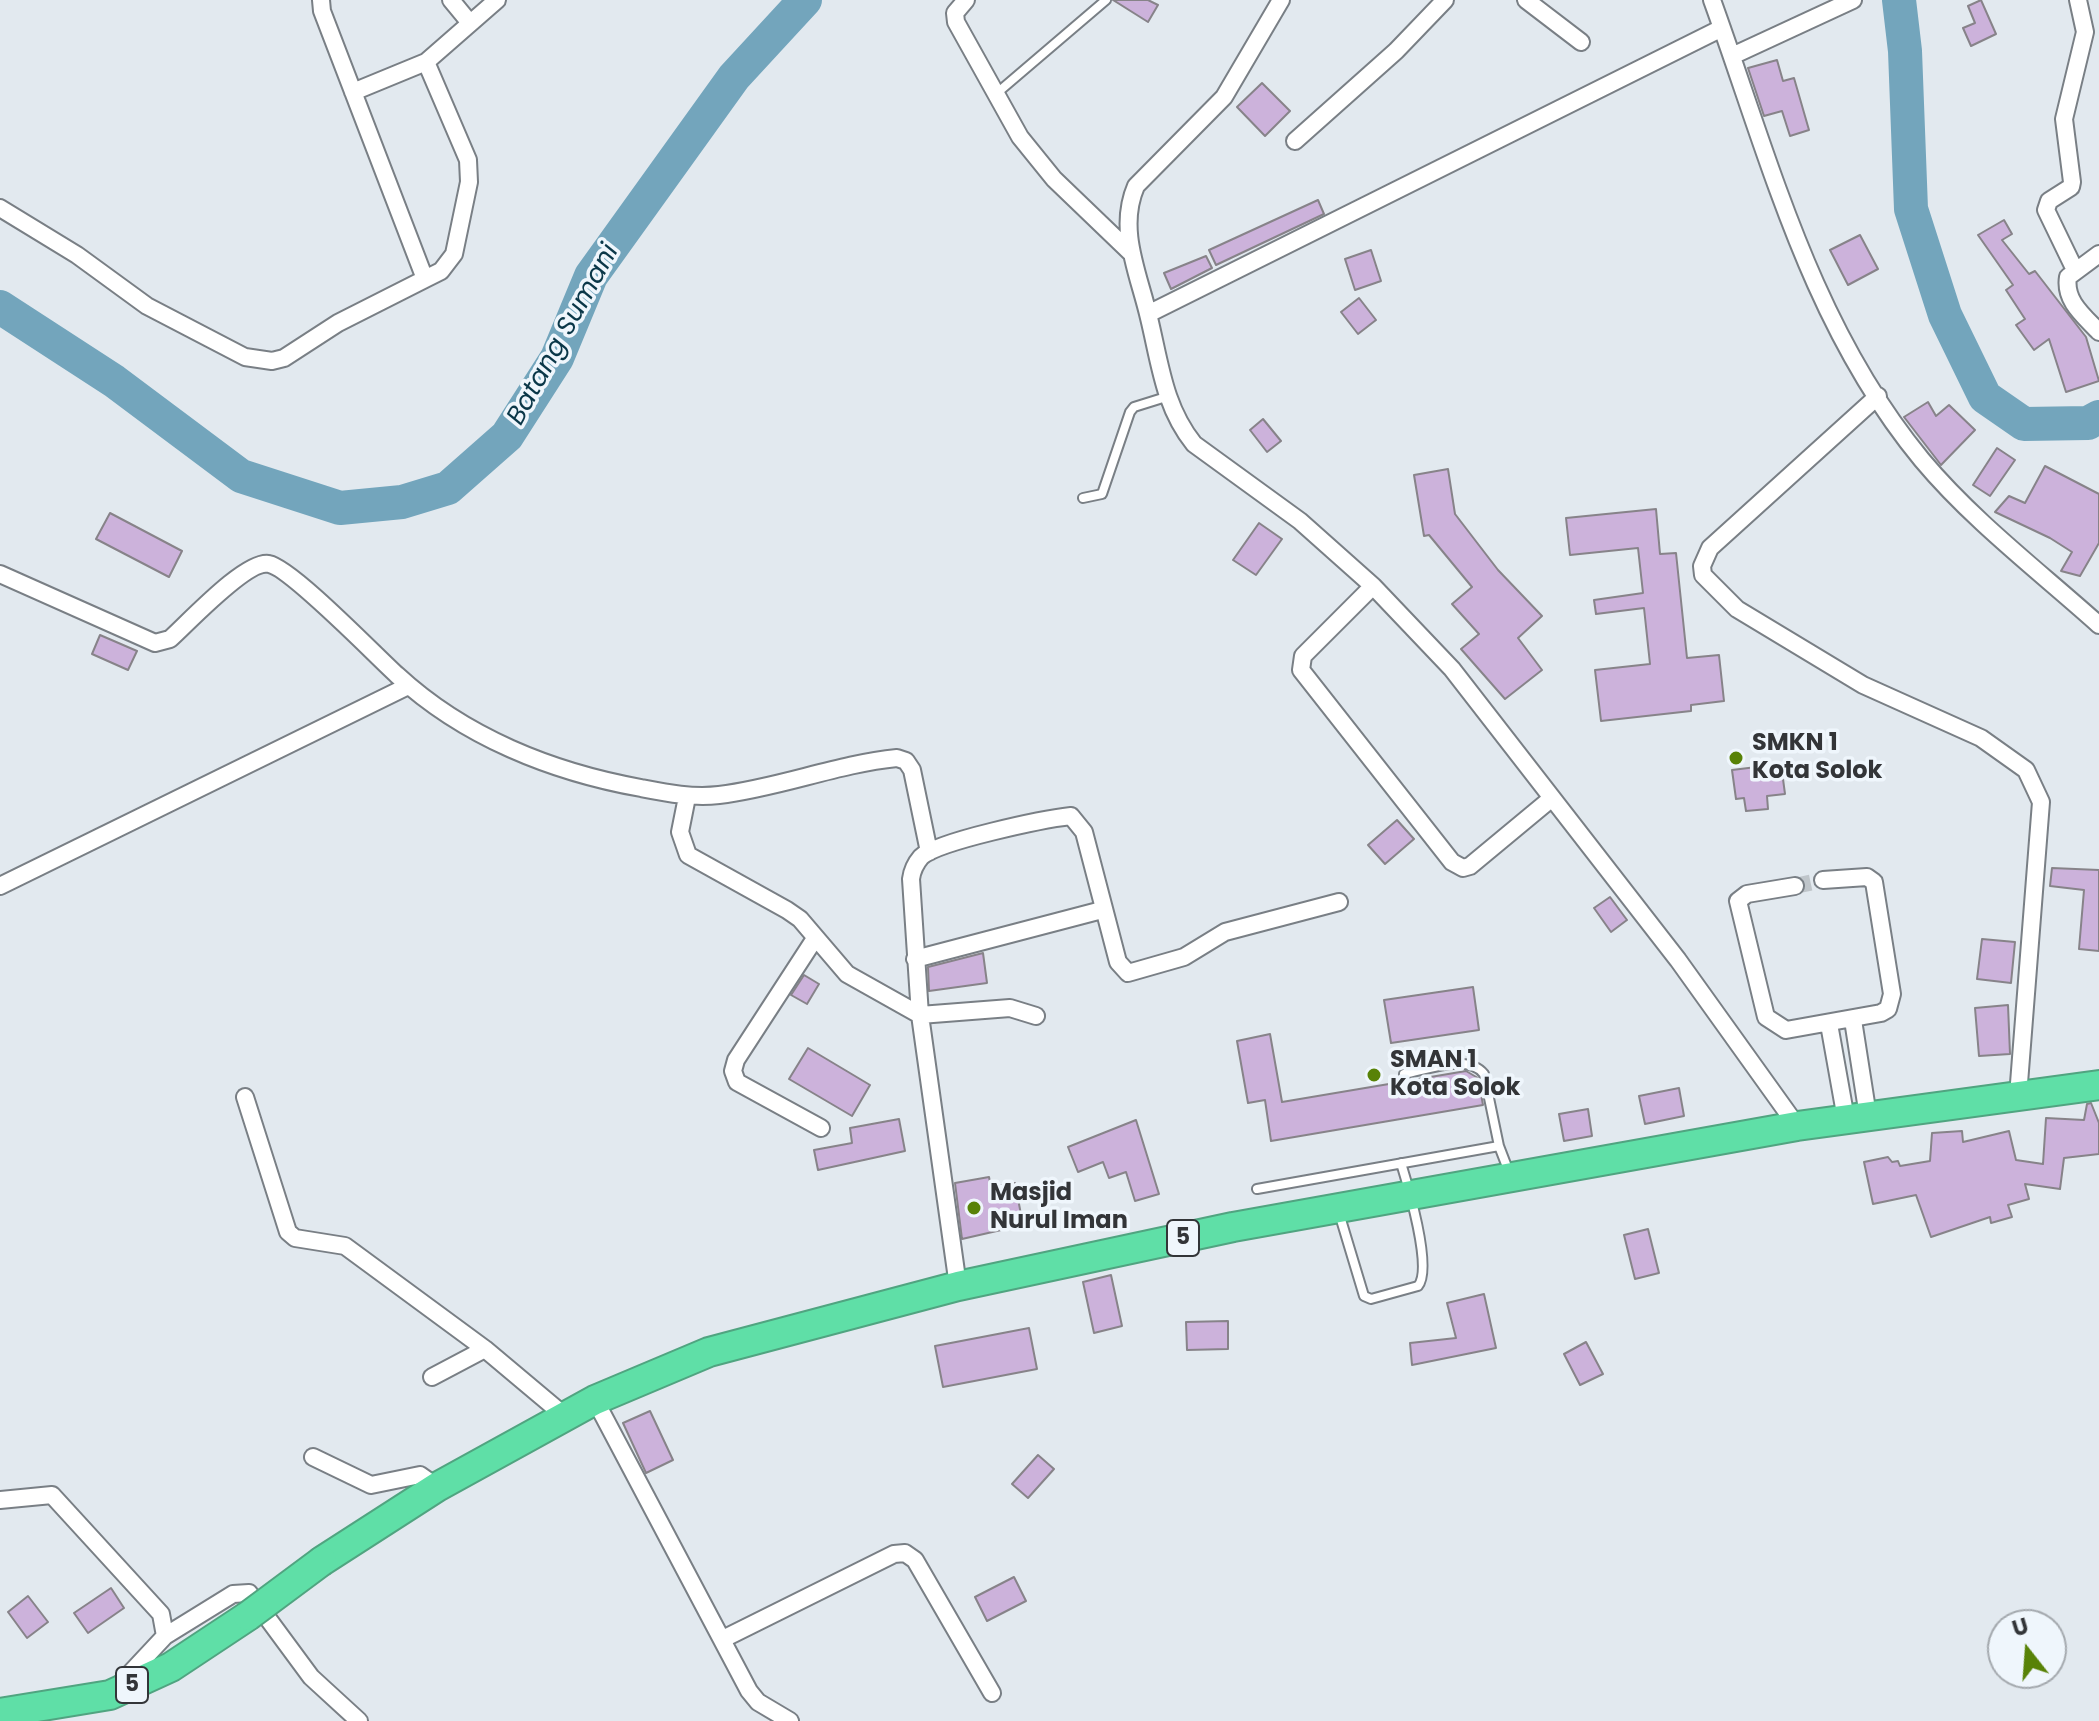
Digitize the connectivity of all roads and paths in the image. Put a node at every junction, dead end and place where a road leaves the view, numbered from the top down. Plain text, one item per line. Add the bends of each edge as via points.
1 (321, 0) edge
2 (451, 0) edge
3 (497, 0) edge
4 (966, 0) edge
5 (1106, 0) edge
6 (1281, 0) edge
7 (1445, 0) edge
8 (1526, 0) edge
9 (1712, 0) edge
10 (1853, 0) edge
11 (2078, 0) edge
12 (470, 23) junction
13 (1722, 28) junction
14 (1581, 42) dead end
15 (1732, 56) junction
16 (426, 62) junction
17 (353, 92) junction
18 (997, 93) junction
19 (1295, 141) dead end
20 (0, 208) edge
21 (1130, 252) junction
22 (2099, 254) edge
23 (2075, 270) junction
24 (425, 279) junction
25 (1148, 314) junction
26 (2099, 332) edge
27 (1878, 396) junction
28 (1166, 397) junction
29 (1083, 498) dead end
30 (0, 574) edge
31 (1373, 586) junction
32 (2099, 625) edge
33 (408, 686) junction
34 (687, 797) junction
35 (1552, 798) junction
36 (929, 852) junction
37 (1823, 880) tunnel mouth
38 (3, 884) edge
39 (1795, 886) tunnel mouth
40 (1339, 902) dead end
41 (1102, 910) junction
42 (814, 940) junction
43 (915, 959) junction
44 (920, 1015) junction
45 (1036, 1016) dead end
46 (1853, 1020) junction
47 (1829, 1024) junction
48 (1404, 1074) dead end
49 (2099, 1085) edge
50 (2018, 1096) junction
51 (245, 1097) dead end
52 (1857, 1118) junction
53 (1797, 1126) junction
54 (821, 1128) dead end
55 (1499, 1146) junction
56 (1401, 1163) junction
57 (1511, 1177) junction
58 (1257, 1189) dead end
59 (1411, 1195) junction
60 (1338, 1208) junction
61 (958, 1286) junction
62 (485, 1349) junction
63 (432, 1377) dead end
64 (595, 1400) junction
65 (566, 1417) junction
66 (313, 1457) dead end
67 (437, 1487) junction
68 (0, 1500) edge
69 (165, 1636) junction
70 (725, 1638) junction
71 (992, 1693) dead end
72 (110, 1695) junction
73 (0, 1713) edge
74 (359, 1721) edge
75 (790, 1721) edge

1 - 17 street
2 - 12 street
3 - 12 street
4 - 18 street via 955,18
5 - 18 lane
6 - 21 street via 1224,97 1136,186 1128,203
7 - 19 street
8 - 14 street
9 - 13 street
10 - 15 street
11 - 23 street via 2085,32 2064,119 2072,182 2046,210
12 - 16 street
13 - 15 street
13 - 25 street
15 - 27 street via 1807,266 1840,341
16 - 17 street
16 - 24 street via 468,160 469,182 454,254 441,271
17 - 24 street
18 - 21 street via 1020,137 1054,179
20 - 24 street via 147,306 245,357 284,358 338,323
21 - 25 street
22 - 23 street
23 - 26 street via 2066,285 2073,304
25 - 28 street
27 - 32 street via 1921,459 1964,504
27 - 50 street via 1710,548 1703,575 1737,609 1863,685 1981,738 2026,770 2035,784 2041,802
28 - 29 lane via 1134,407 1102,494
28 - 31 street via 1194,444 1300,521
30 - 33 street via 155,643 170,639 250,568 268,563 283,569
31 - 35 street via 1452,669
31 - 35 street via 1303,656 1301,670 1452,862 1470,866
33 - 34 street via 492,740 534,759 597,780
33 - 38 street
34 - 36 street via 897,758 912,770
34 - 42 street via 680,832 688,855 787,910
35 - 53 street via 1678,960
36 - 41 street via 1071,816 1084,832
36 - 43 street via 911,879
37 - 46 street via 1867,877 1875,886 1892,994 1888,1009
39 - 47 street via 1747,894 1738,901 1762,1007 1772,1024 1786,1030
40 - 41 street via 1225,932 1184,957 1128,973 1118,962
41 - 43 street
42 - 44 street via 855,980
42 - 54 street via 733,1071 737,1082
43 - 44 street
44 - 45 street via 1010,1008
44 - 61 street
46 - 47 street
46 - 52 street
47 - 52 street
48 - 55 lane via 1478,1065
49 - 50 highway, 5
50 - 52 highway, 5
51 - 62 street via 288,1232 295,1238 345,1246
52 - 53 highway, 5
53 - 57 highway, 5
55 - 56 lane
55 - 57 lane
56 - 58 lane
56 - 59 lane
57 - 59 highway, 5
59 - 60 highway, 5
59 - 60 lane via 1423,1281 1371,1299 1360,1291
60 - 61 highway, 5
61 - 64 highway, 5 via 709,1352
62 - 63 street
62 - 65 street
64 - 65 highway, 5
64 - 70 street
65 - 67 highway, 5
66 - 67 street via 371,1485 420,1475
67 - 72 highway, 5, bridge via 171,1667
68 - 69 street via 52,1495 161,1614
69 - 72 street
69 - 74 street via 233,1594 249,1593 311,1677
70 - 71 street via 905,1553 915,1560
70 - 75 street via 758,1702
72 - 73 highway, 5

